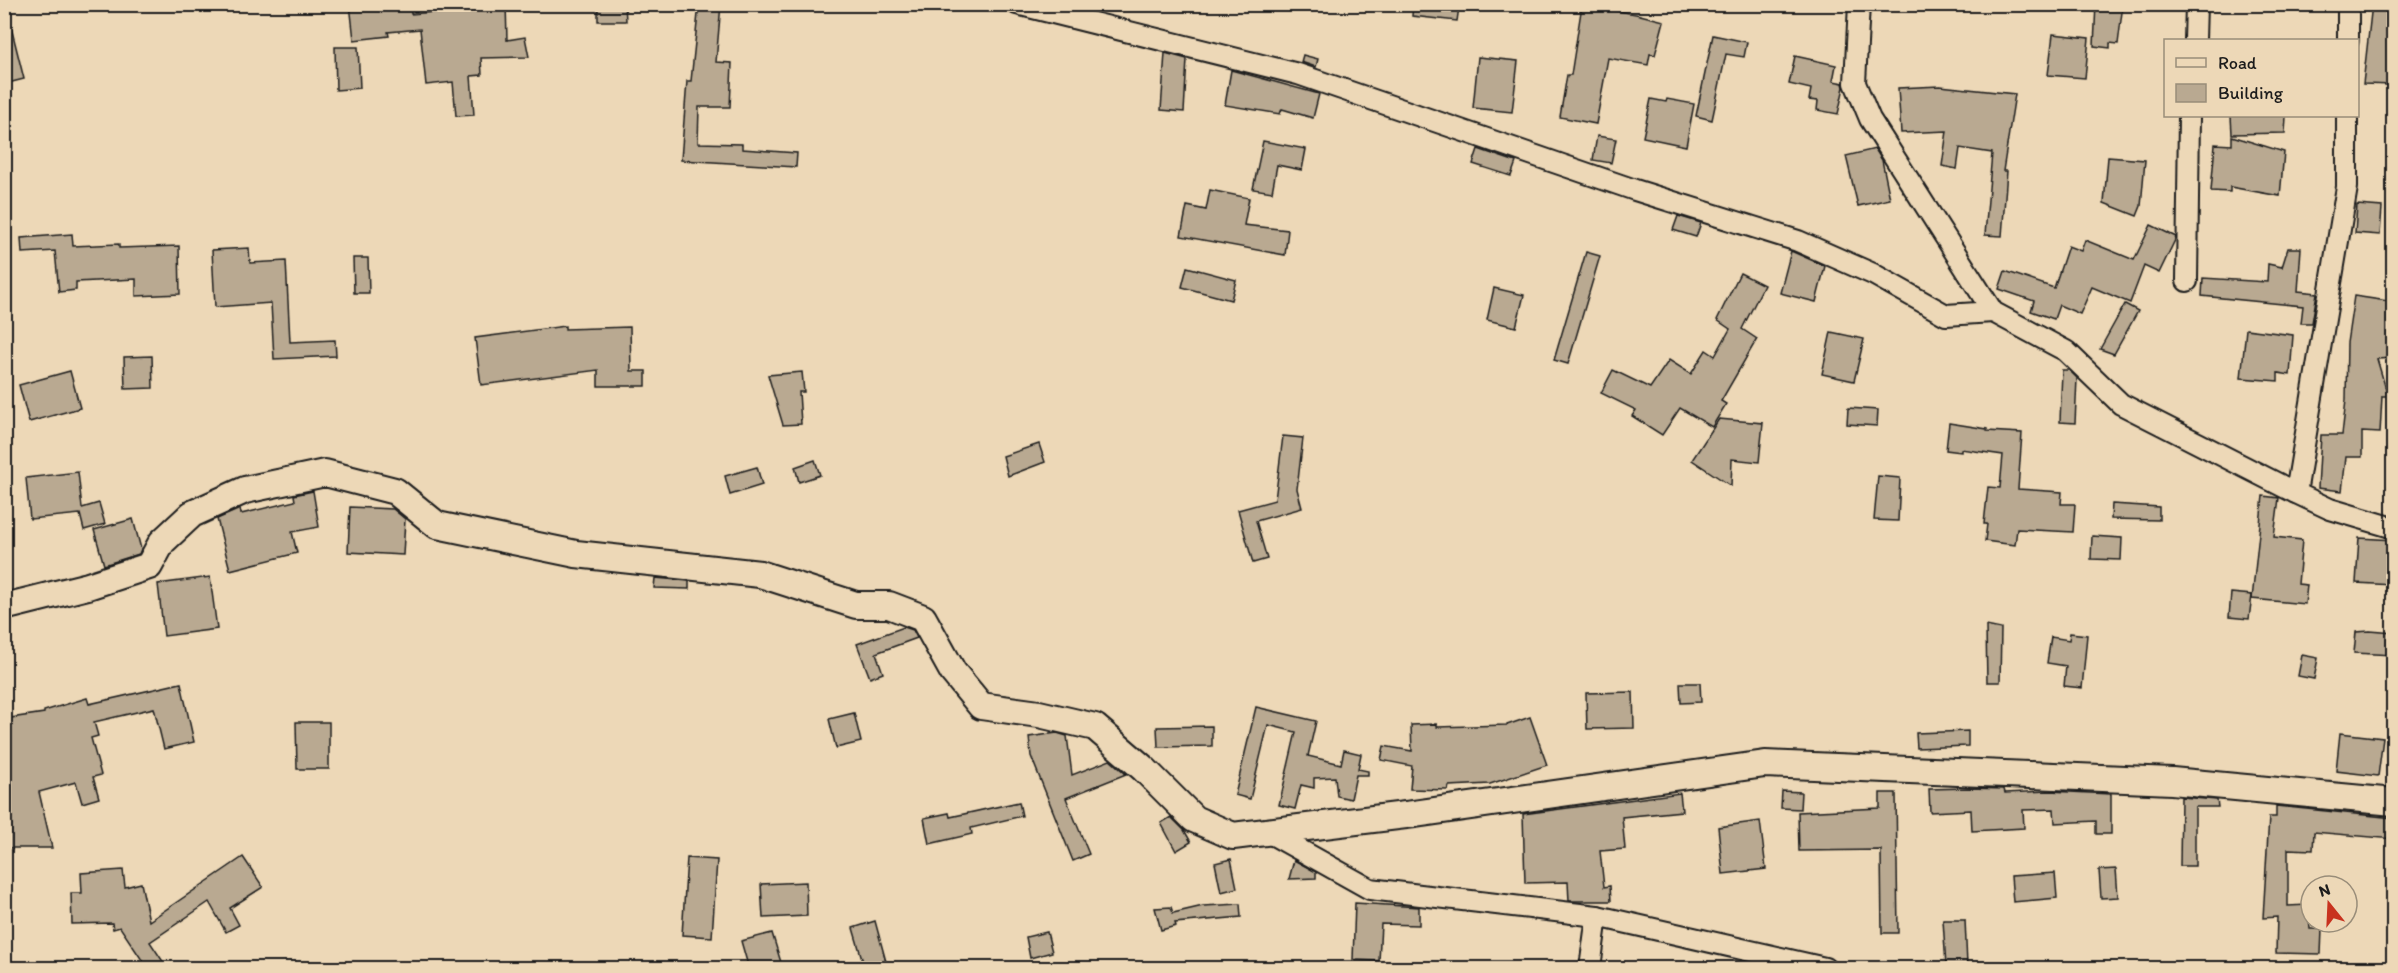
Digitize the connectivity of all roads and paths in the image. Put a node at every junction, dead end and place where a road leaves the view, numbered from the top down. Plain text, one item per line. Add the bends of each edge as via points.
1 (1017, 4) edge
2 (1859, 4) edge
3 (2196, 4) edge
4 (2348, 4) edge
5 (2195, 39) edge
6 (2348, 39) edge
7 (2189, 117) edge
8 (2347, 117) edge
9 (2187, 281) dead end
10 (1993, 312) junction
11 (2296, 493) junction
12 (2394, 528) edge
13 (4, 607) edge
14 (2394, 802) edge
15 (1268, 832) junction
16 (1597, 916) junction
17 (1590, 969) edge
18 (1825, 969) edge

1 - 10 street via 1298,74 1798,241 1873,274 1946,315
2 - 10 street via 1855,83 1870,119
3 - 5 street
4 - 6 street
7 - 9 street
8 - 11 street via 2347,187
10 - 11 street via 2066,351 2121,404
11 - 12 street via 2330,509
13 - 15 street via 150,566 162,542 192,514 245,490 325,472 395,491 437,525 576,554 760,574 856,605 889,605 923,618 954,672 981,706 1095,727 1194,819 1233,836
14 - 15 street via 2172,781 1765,764
15 - 16 street via 1370,889
16 - 17 street
16 - 18 street

